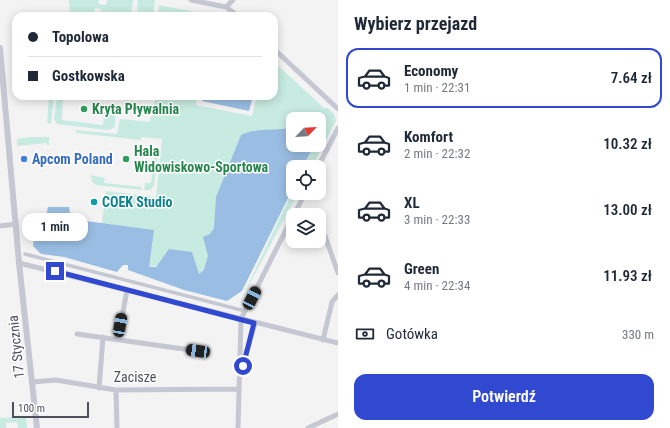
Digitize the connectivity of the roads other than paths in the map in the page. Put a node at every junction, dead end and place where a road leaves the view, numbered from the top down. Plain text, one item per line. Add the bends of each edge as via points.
1 (191, 0) edge
2 (232, 0) edge
3 (226, 7) junction
4 (233, 12) edge
5 (0, 48) edge
6 (278, 53) edge
7 (338, 109) edge
8 (338, 128) edge
9 (322, 160) edge
10 (16, 224) junction
11 (0, 226) edge
12 (286, 230) edge
13 (326, 239) edge
14 (25, 254) dead end
15 (19, 263) junction
16 (338, 273) edge
17 (127, 290) junction
18 (338, 296) edge
19 (245, 311) junction
20 (241, 319) junction
21 (254, 323) junction
22 (77, 334) dead end
23 (102, 337) junction
24 (118, 339) junction
25 (324, 340) junction
26 (338, 343) edge
27 (198, 351) dead end
28 (240, 379) junction
29 (32, 382) junction
30 (99, 388) junction
31 (239, 389) junction
32 (116, 390) junction
33 (338, 414) edge
34 (37, 428) edge
35 (117, 428) edge
36 (238, 428) edge
37 (308, 428) edge

1 - 3 street
2 - 3 street
3 - 4 street
5 - 10 street, 17 Stycznia
6 - 7 street
8 - 9 street
10 - 11 street
10 - 15 street, 17 Stycznia
12 - 19 street
13 - 16 street
14 - 19 street
15 - 17 street
15 - 29 street, 17 Stycznia
17 - 20 street
17 - 24 street
18 - 25 street via 332,302
19 - 20 street
20 - 21 street
20 - 28 street
21 - 25 street
21 - 28 street
22 - 23 street
23 - 24 street
23 - 30 street
24 - 27 street
25 - 26 street
28 - 31 street
29 - 30 street, Zacisze via 56,380
29 - 34 street, 17 Stycznia
30 - 32 street, Zacisze
31 - 32 street, Zacisze
31 - 36 street
32 - 35 street
33 - 37 street

